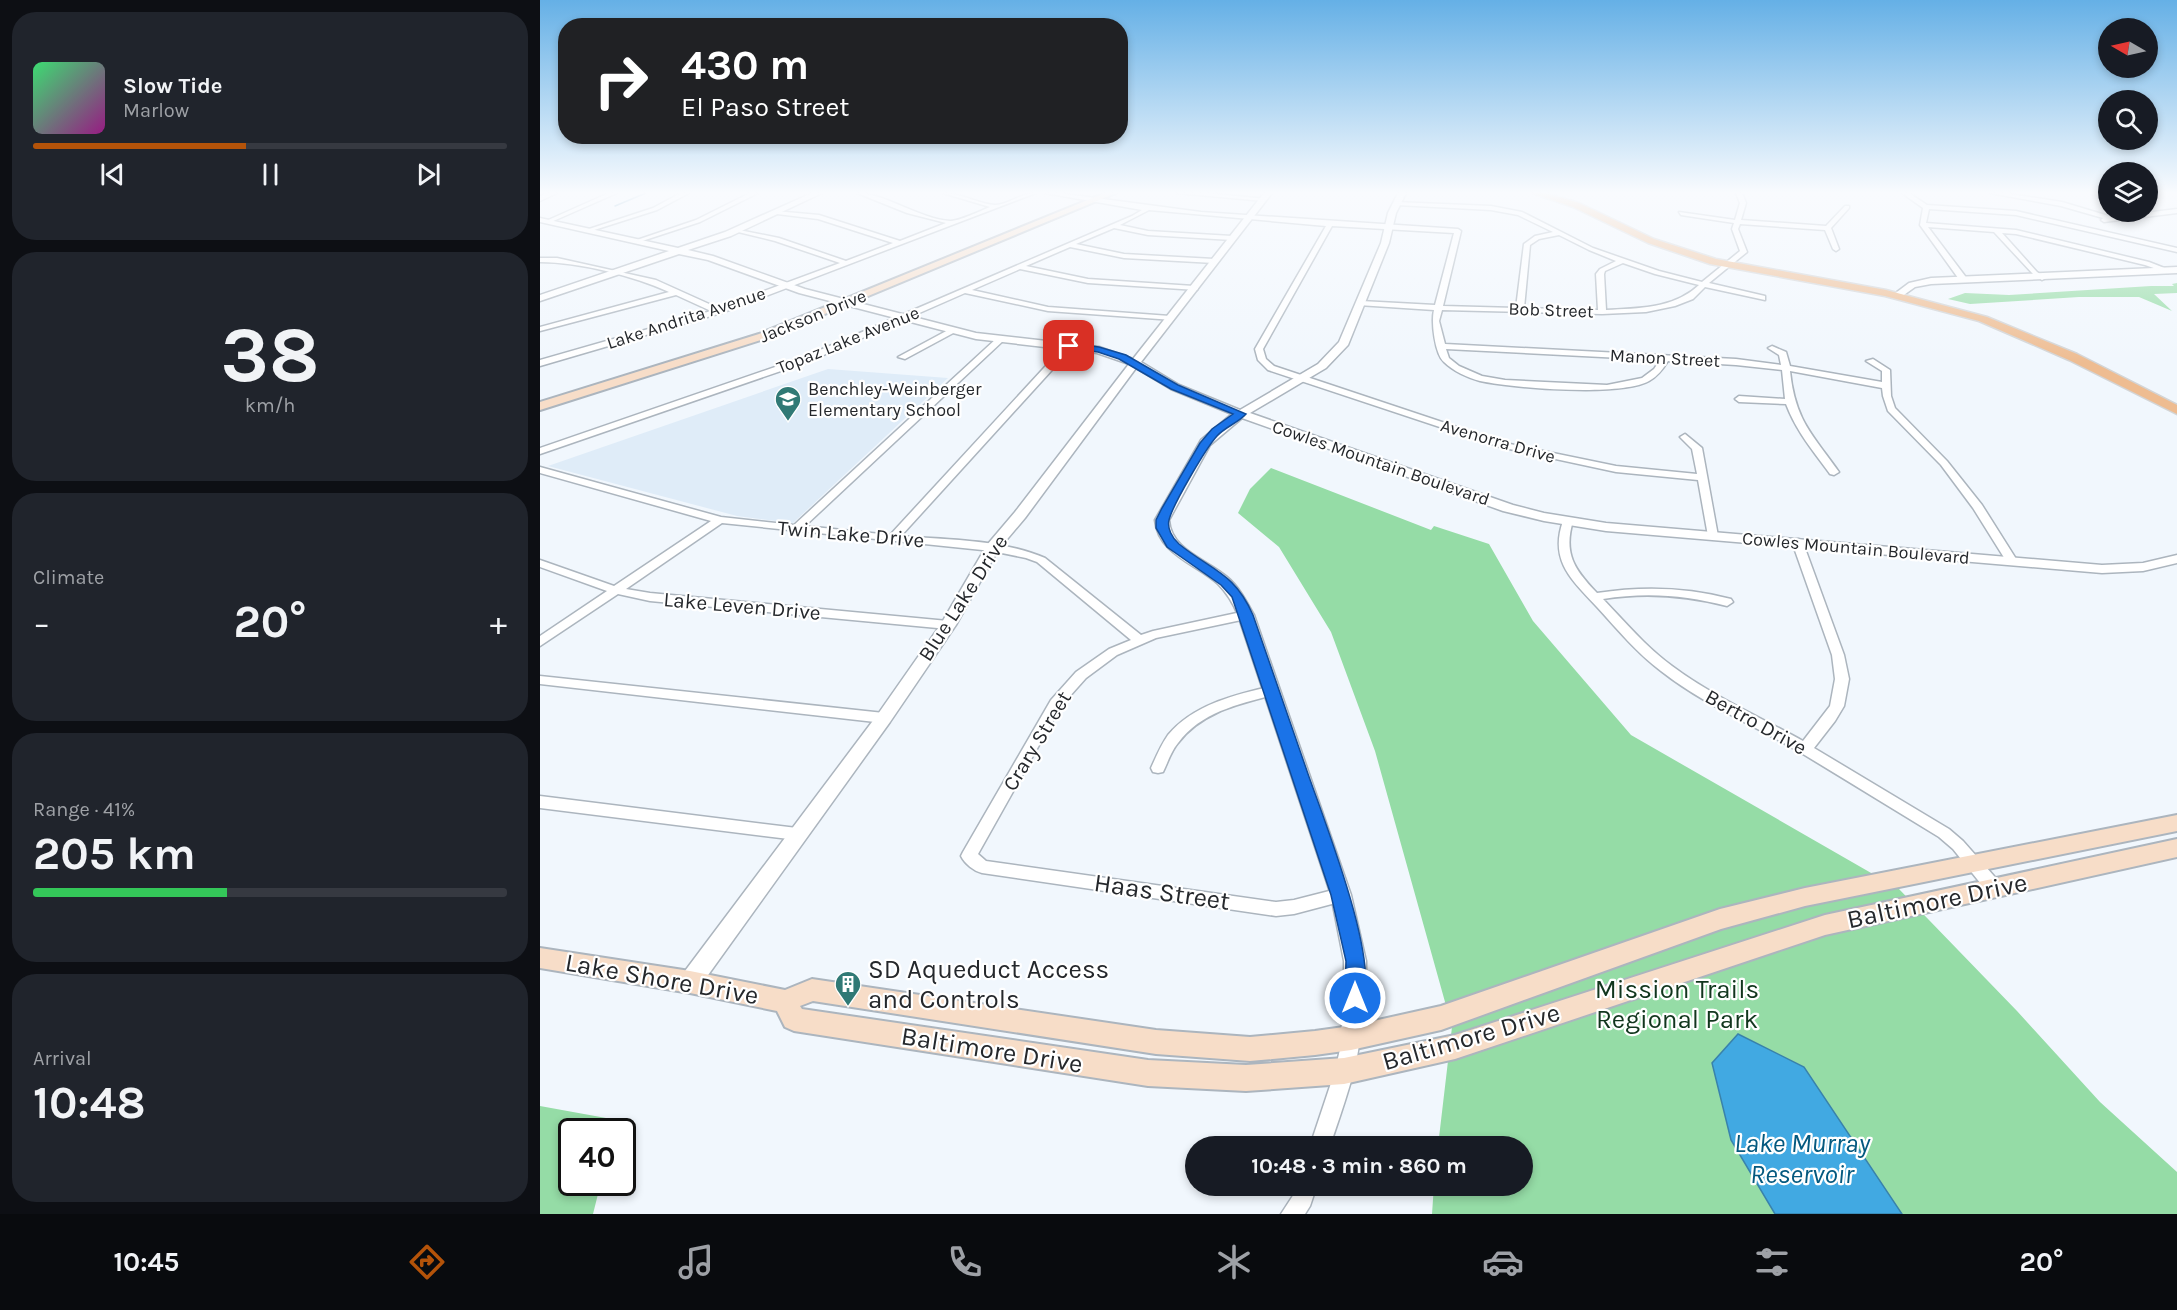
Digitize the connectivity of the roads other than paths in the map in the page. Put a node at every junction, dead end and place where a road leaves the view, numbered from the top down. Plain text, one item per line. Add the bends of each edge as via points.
1 (681, 250) joint
2 (810, 250) edge
3 (882, 250) edge
4 (971, 250) edge
5 (1058, 250) edge
6 (1092, 250) edge
7 (1223, 250) edge
8 (1315, 250) edge
9 (1382, 250) edge
10 (1453, 250) edge
11 (1526, 250) edge
12 (1593, 250) edge
13 (1674, 250) edge
14 (1743, 250) edge
15 (1941, 250) edge
16 (2014, 250) edge
17 (2086, 250) edge
18 (540, 260) edge
19 (1623, 260) junction
20 (1214, 261) junction
21 (847, 263) junction
22 (1730, 264) junction
23 (1019, 267) junction
24 (2172, 271) edge
25 (617, 272) junction
26 (2042, 278) junction
27 (1964, 280) junction
28 (1702, 284) junction
29 (787, 285) junction
30 (1194, 288) junction
31 (965, 291) junction
32 (675, 293) junction
33 (1901, 294) junction
34 (540, 298) edge
35 (1762, 298) dead end
36 (842, 302) junction
37 (1361, 303) junction
38 (1439, 308) junction
39 (1520, 309) junction
40 (718, 311) junction
41 (1602, 312) junction
42 (1973, 313) junction
43 (904, 318) junction
44 (1170, 318) junction
45 (540, 329) edge
46 (953, 331) junction
47 (999, 340) junction
48 (1069, 346) junction
49 (1441, 346) junction
50 (1772, 348) dead end
51 (902, 357) dead end
52 (1665, 359) junction
53 (1870, 361) dead end
54 (540, 363) edge
55 (1135, 363) junction
56 (1787, 368) junction
57 (1301, 379) junction
58 (1888, 386) junction
59 (1739, 399) dead end
60 (540, 401) edge
61 (2177, 401) edge
62 (1790, 402) junction
63 (540, 406) edge
64 (2177, 410) edge
65 (1241, 414) junction
66 (1686, 437) dead end
67 (540, 451) edge
68 (540, 470) edge
69 (1834, 472) dead end
70 (1701, 477) junction
71 (720, 520) junction
72 (1568, 521) junction
73 (796, 529) junction
74 (1713, 536) junction
75 (893, 538) junction
76 (1798, 542) junction
77 (992, 548) junction
78 (2177, 559) edge
79 (2012, 562) junction
80 (540, 564) edge
81 (614, 590) junction
82 (1594, 597) junction
83 (1727, 602) dead end
84 (1246, 615) junction
85 (948, 625) junction
86 (1138, 640) junction
87 (540, 642) edge
88 (540, 680) edge
89 (1272, 691) junction
90 (884, 718) junction
91 (1805, 749) junction
92 (1158, 768) dead end
93 (540, 802) edge
94 (2177, 823) edge
95 (797, 834) junction
96 (2177, 848) edge
97 (1975, 865) junction
98 (982, 867) joint
99 (1995, 889) junction
100 (1341, 895) junction
101 (540, 958) edge
102 (690, 982) junction
103 (784, 1001) junction
104 (1351, 1038) junction
105 (1344, 1071) junction
106 (1323, 1136) edge
107 (1304, 1196) edge
108 (1292, 1214) edge

1 - 25 street
1 - 29 street, Cowles Mountain Boulevard
2 - 21 street
3 - 21 street, Lake Andrita Avenue
4 - 36 main road, Jackson Drive
5 - 23 street, Topaz Lake Avenue
6 - 20 street via 1124,256
7 - 20 street, Blue Lake Drive
8 - 57 street, Avenorra Drive via 1259,349 1262,360 1271,368
9 - 37 street
10 - 38 street
11 - 39 street
12 - 19 street
13 - 22 main road
14 - 22 street
15 - 27 street
16 - 26 street
17 - 24 street
18 - 25 street
19 - 28 street
19 - 41 street via 1600,274
20 - 30 street, Blue Lake Drive
21 - 29 street, Lake Andrita Avenue
22 - 28 street, Bob Street
22 - 33 main road
23 - 30 street via 1088,281
23 - 31 street, Topaz Lake Avenue
24 - 26 street
25 - 32 street
25 - 34 street
26 - 27 street
27 - 33 street via 1922,282
28 - 35 street
28 - 41 street, Bob Street via 1690,297 1664,306
29 - 36 street, Cowles Mountain Boulevard
29 - 40 street, Lake Andrita Avenue
30 - 44 street, Blue Lake Drive
31 - 43 street, Topaz Lake Avenue
31 - 44 street via 1048,309
32 - 40 street
32 - 45 street
33 - 42 main road
36 - 43 street, Cowles Mountain Boulevard
36 - 60 main road, Jackson Drive
36 - 63 main road, Jackson Drive via 752,340
37 - 38 street, Bob Street
37 - 57 street via 1341,348
38 - 39 street, Bob Street
38 - 49 street via 1435,321
39 - 41 street, Bob Street
40 - 54 street, Lake Andrita Avenue
42 - 61 main road via 2085,355
42 - 64 main road via 2071,356
43 - 46 street, Cowles Mountain Boulevard
43 - 67 street, Topaz Lake Avenue via 796,363
44 - 55 street, Blue Lake Drive
46 - 47 street, Cowles Mountain Boulevard
46 - 51 street
47 - 48 street, Cowles Mountain Boulevard
47 - 73 street
48 - 55 street, Cowles Mountain Boulevard via 1099,350
48 - 75 street
49 - 52 street, Manon Street
49 - 52 street via 1445,359 1452,365 1480,378 1505,383 1624,386 1645,380
50 - 56 street via 1783,354
52 - 56 street, Manon Street
53 - 58 street via 1886,370
55 - 65 street, Cowles Mountain Boulevard via 1174,387
55 - 77 street, Blue Lake Drive
56 - 58 street, Manon Street
56 - 62 street
57 - 65 street
57 - 70 street, Avenorra Drive via 1519,449 1616,469
58 - 79 street via 1888,401 1898,418 1944,463 1983,514
59 - 62 street
62 - 69 street
65 - 72 street, Cowles Mountain Boulevard via 1508,508
65 - 84 street via 1205,443 1162,524 1171,544 1226,582 1238,595
66 - 70 street via 1697,448
68 - 71 street, Twin Lake Drive
70 - 74 street
71 - 73 street, Twin Lake Drive
71 - 81 street
72 - 74 street, Cowles Mountain Boulevard
72 - 82 street, Bertro Drive via 1562,534 1564,556
73 - 75 street, Twin Lake Drive
74 - 76 street, Cowles Mountain Boulevard
75 - 77 street, Twin Lake Drive
76 - 79 street, Cowles Mountain Boulevard
76 - 91 street via 1838,655 1842,679 1837,706
77 - 85 street, Blue Lake Drive
77 - 86 street, Twin Lake Drive via 1041,560
78 - 79 street, Cowles Mountain Boulevard via 2143,567 2102,569
80 - 81 street, Lake Leven Drive
81 - 85 street, Lake Leven Drive via 650,597
81 - 87 street
82 - 83 street via 1659,590 1700,594
82 - 91 street, Bertro Drive via 1666,669
84 - 86 street, Crary Street
84 - 89 street
85 - 90 street, Blue Lake Drive
86 - 98 street, Crary Street via 1091,667 1056,703 972,847 969,856
88 - 90 street
89 - 92 street via 1228,702 1189,722 1172,740
89 - 100 street
90 - 95 street, Blue Lake Drive
91 - 97 street, Bertro Drive via 1944,833
93 - 95 street
94 - 97 main road, Baltimore Drive
95 - 102 street, Blue Lake Drive
96 - 99 main road, Baltimore Drive
97 - 99 street, Bertro Drive
97 - 104 main road, Baltimore Drive via 1815,895 1720,919 1441,1018
98 - 100 street, Haas Street via 1276,909
99 - 105 main road, Baltimore Drive via 1825,925 1455,1047
100 - 104 street via 1355,961
101 - 102 main road, Lake Shore Drive
102 - 103 main road, Lake Shore Drive
103 - 104 main road, Baltimore Drive via 812,990 1156,1042 1250,1049
103 - 105 main road, Baltimore Drive via 794,1019 1148,1073 1246,1078
104 - 105 street
105 - 106 street
107 - 108 street

